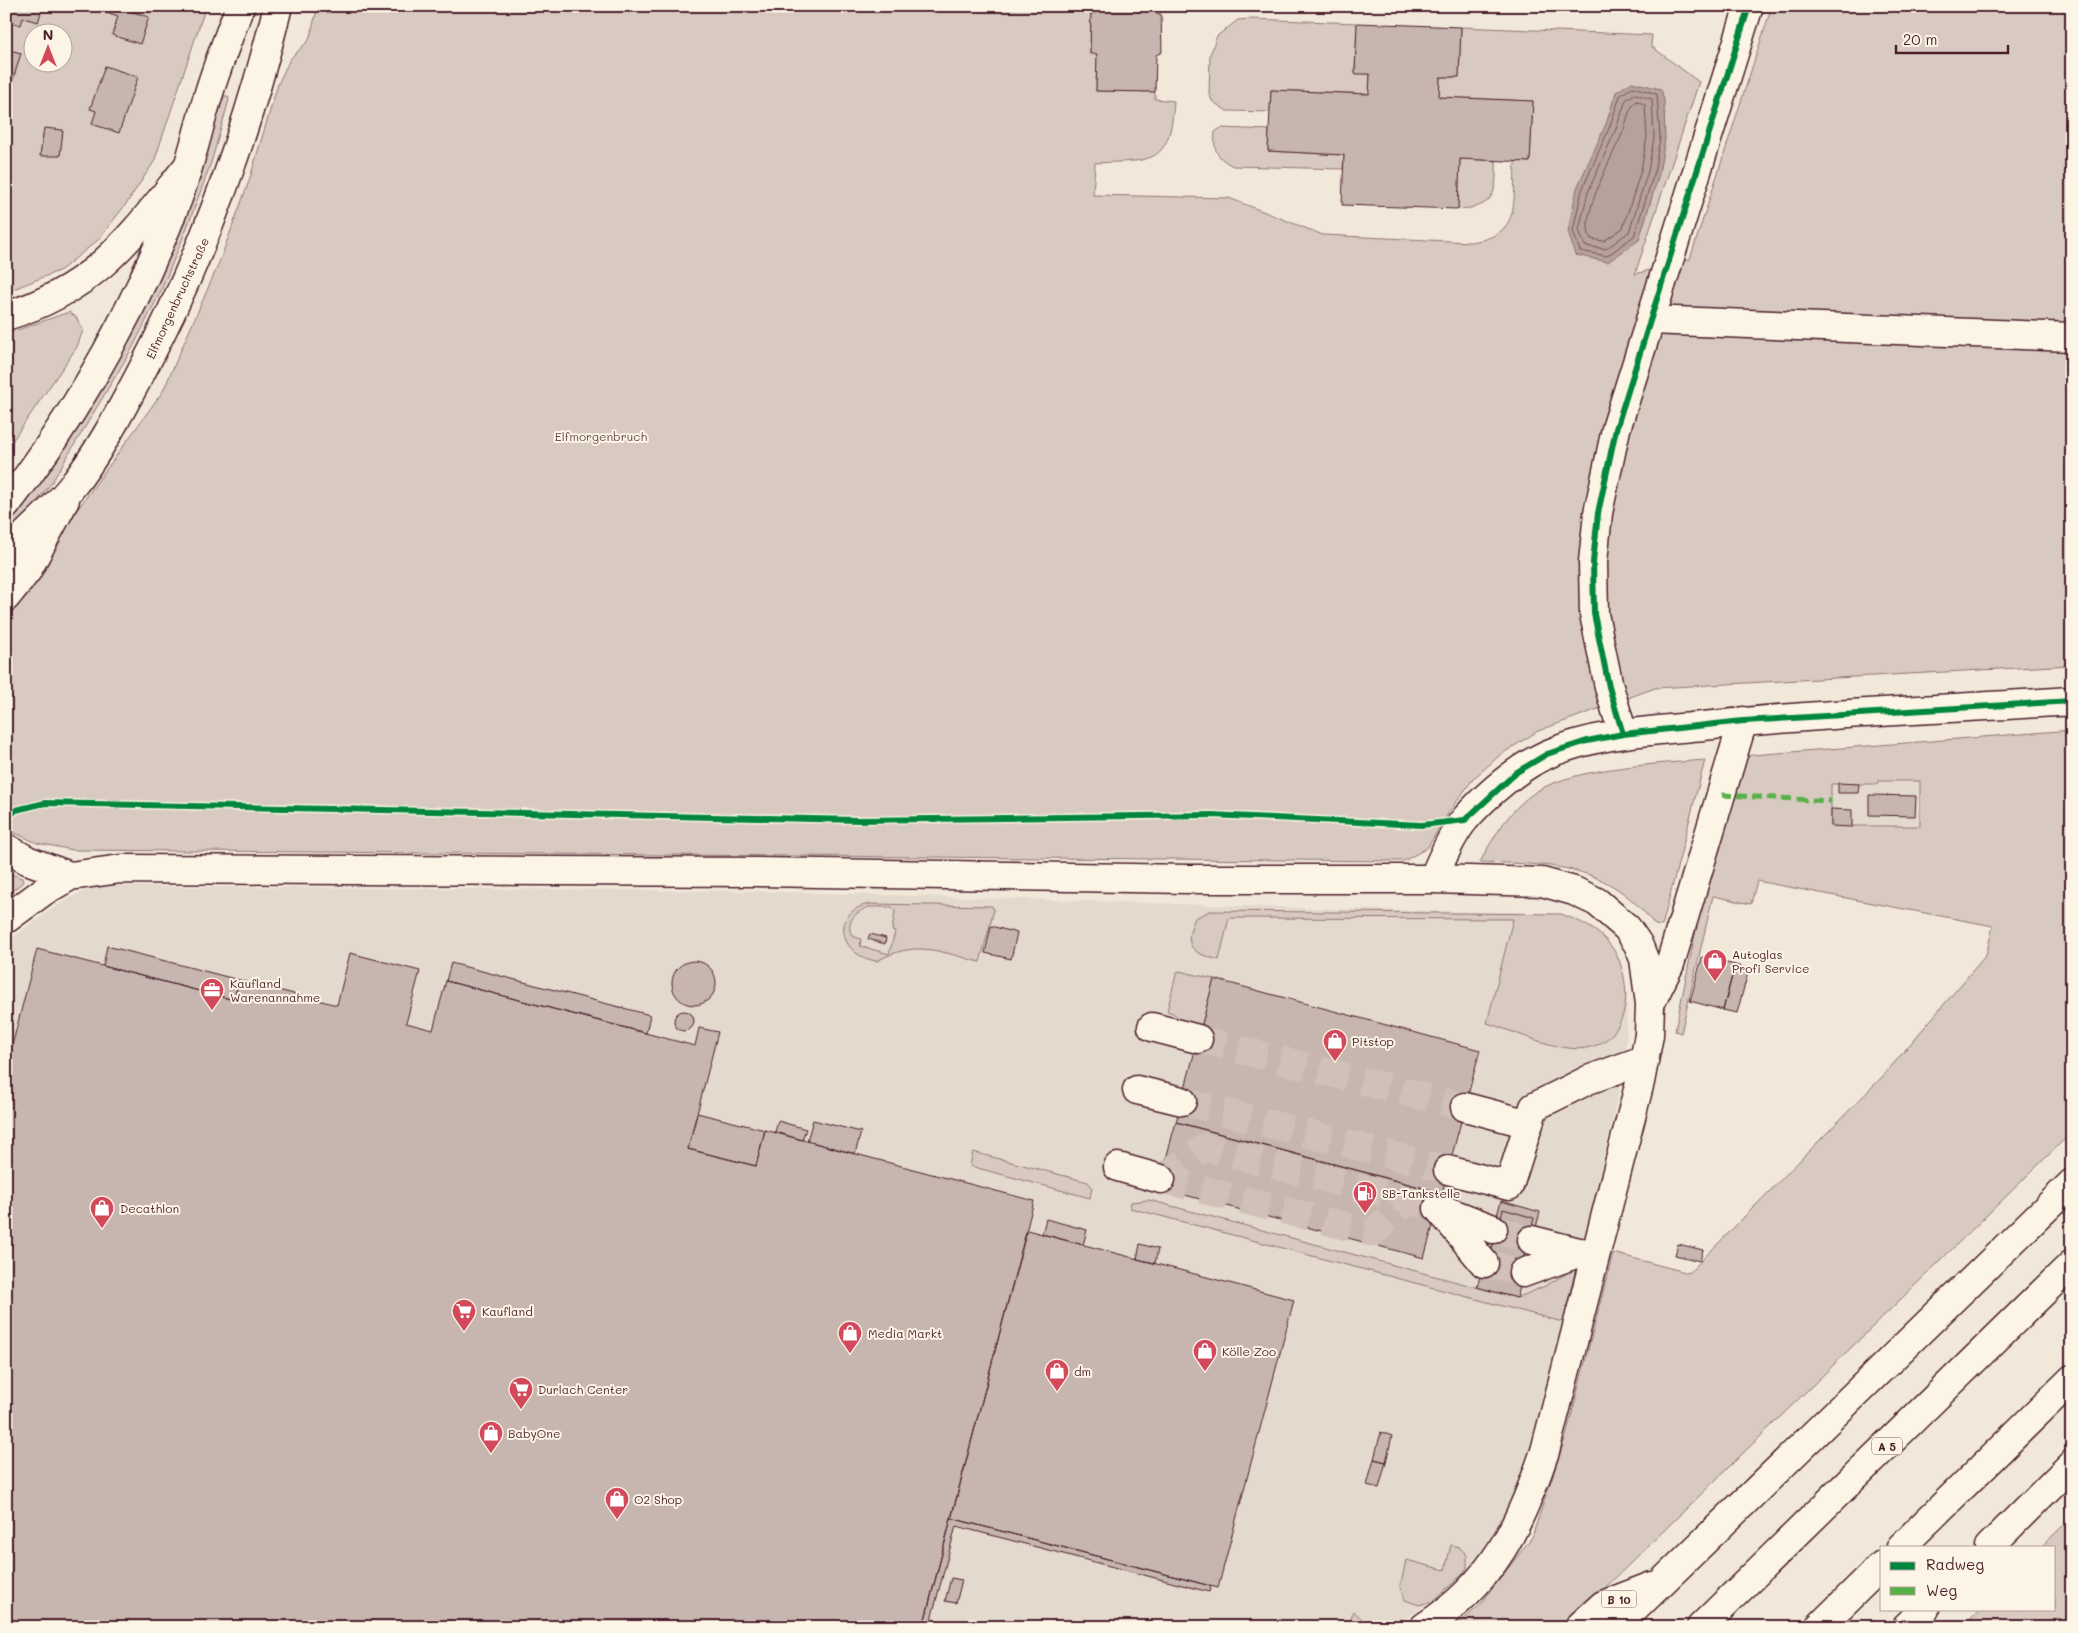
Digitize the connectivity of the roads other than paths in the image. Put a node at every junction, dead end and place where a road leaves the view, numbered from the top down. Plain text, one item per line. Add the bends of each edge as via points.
1 (240, 6) edge
2 (278, 6) edge
3 (1749, 6) edge
4 (188, 165) junction
5 (6, 316) edge
6 (1650, 320) junction
7 (2072, 338) edge
8 (70, 489) junction
9 (6, 505) edge
10 (6, 554) edge
11 (6, 597) edge
12 (2072, 701) edge
13 (1743, 721) junction
14 (1623, 734) junction
15 (6, 848) edge
16 (70, 876) junction
17 (1432, 879) junction
18 (6, 919) edge
19 (1650, 1004) junction
20 (1152, 1027) dead end
21 (1198, 1039) tunnel mouth
22 (1643, 1060) junction
23 (1137, 1090) dead end
24 (1182, 1101) tunnel mouth
25 (1465, 1107) tunnel mouth
26 (1528, 1124) junction
27 (1118, 1168) dead end
28 (1448, 1170) tunnel mouth
29 (1161, 1179) dead end
30 (2072, 1183) edge
31 (1493, 1229) tunnel mouth
32 (1532, 1240) tunnel mouth
33 (1588, 1254) junction
34 (1484, 1263) tunnel mouth
35 (2072, 1264) edge
36 (1523, 1273) tunnel mouth
37 (2072, 1379) edge
38 (2072, 1464) edge
39 (1901, 1546) edge
40 (1990, 1546) edge
41 (1880, 1567) edge
42 (1664, 1580) junction
43 (1924, 1610) edge
44 (1940, 1610) edge
45 (1424, 1627) edge
46 (1579, 1627) edge
47 (1616, 1627) edge
48 (1701, 1627) edge
49 (1819, 1627) edge
50 (1906, 1627) edge
51 (1930, 1627) edge

1 - 4 main road
2 - 8 main road, Elfmorgenbruchstraße via 225,186 196,260 164,331 116,418
3 - 6 main road
4 - 5 main road via 116,252 85,280 36,307
4 - 9 main road via 148,272 124,320 88,384 29,476
6 - 7 main road
6 - 14 main road via 1616,430 1598,513 1593,562 1594,614 1609,687
8 - 10 main road, Elfmorgenbruchstraße
8 - 11 main road via 27,571
12 - 13 main road
13 - 14 main road
13 - 19 main road via 1670,964
14 - 17 main road via 1547,754 1517,772 1465,820
15 - 16 main road via 27,860
16 - 17 main road via 121,869
16 - 18 main road
17 - 19 main road via 1542,882 1597,902 1628,928 1638,944 1644,960
19 - 22 main road via 1649,1035
20 - 21 main road
22 - 26 main road via 1588,1080 1534,1107
22 - 33 main road via 1640,1082
23 - 24 main road
25 - 26 main road
26 - 28 main road via 1509,1186
27 - 29 main road
30 - 42 main road
31 - 34 main road via 1438,1208
32 - 33 main road
33 - 36 main road
33 - 45 main road via 1546,1451 1512,1535 1469,1592
35 - 48 main road, A 5
37 - 39 main road
38 - 40 main road
41 - 49 main road
42 - 46 main road, B 10 via 1603,1605
42 - 47 main road
43 - 50 main road
44 - 51 main road

